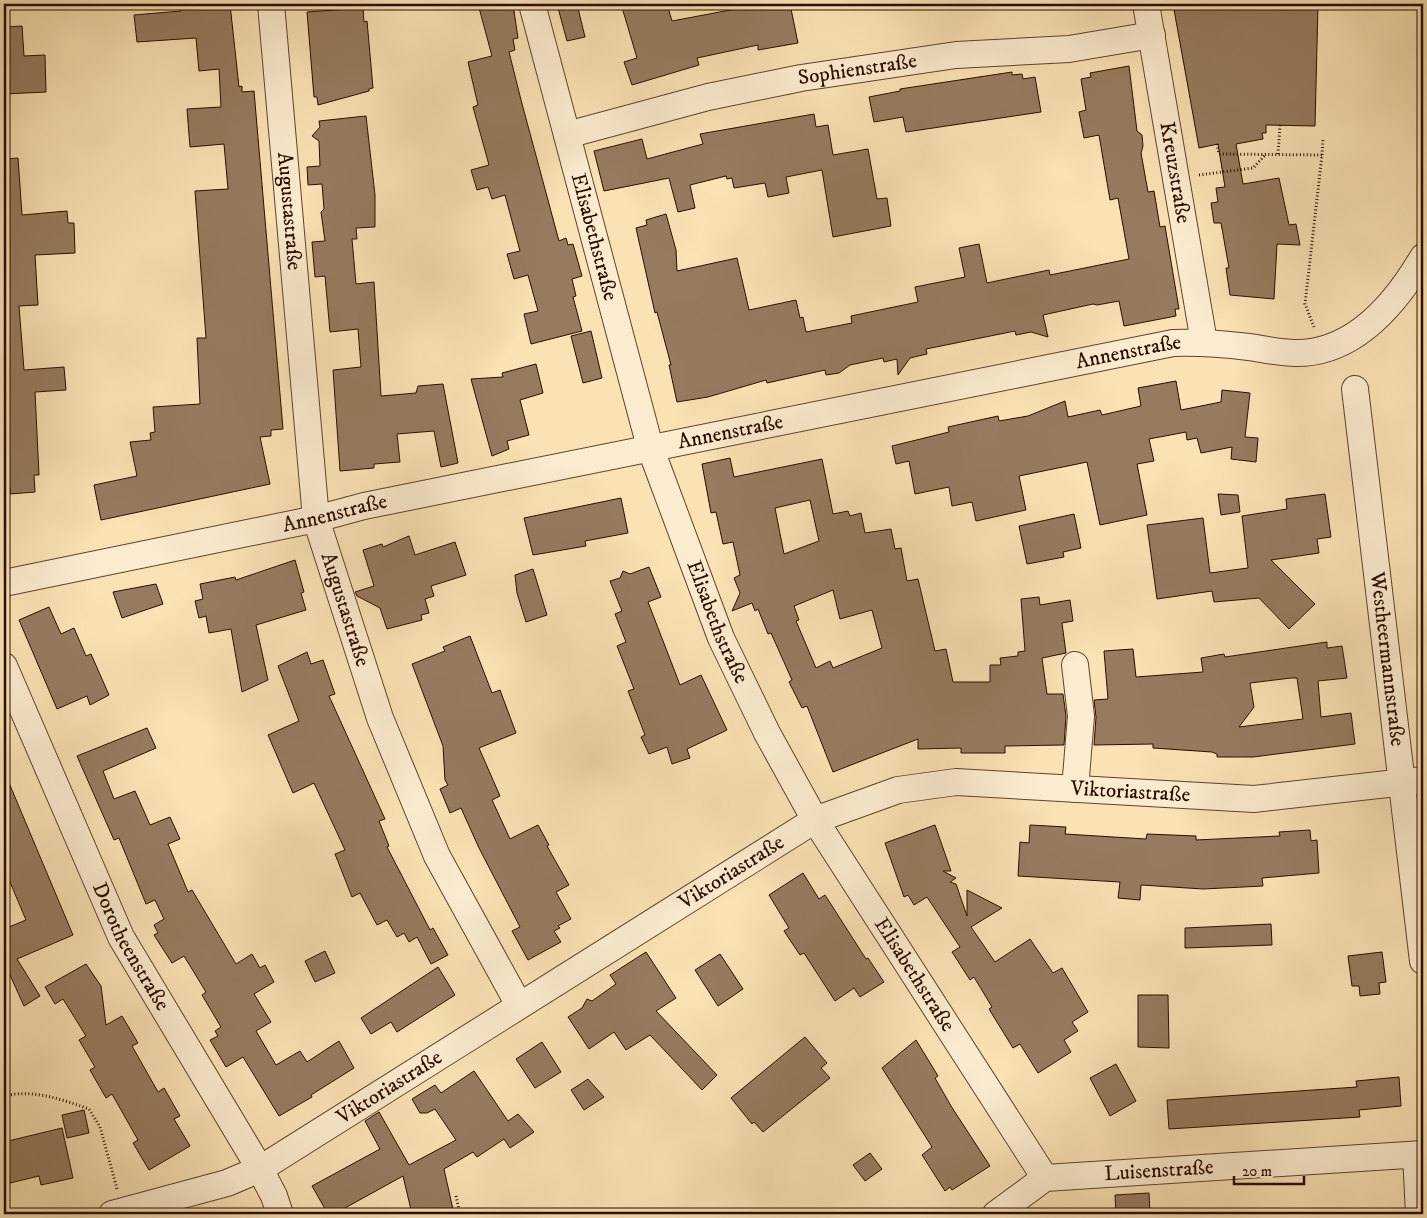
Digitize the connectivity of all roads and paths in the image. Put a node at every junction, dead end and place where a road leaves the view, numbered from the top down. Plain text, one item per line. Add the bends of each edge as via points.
1 (271, 4) edge
2 (532, 4) edge
3 (1146, 4) edge
4 (1152, 34) junction
5 (1280, 125) dead end
6 (567, 135) junction
7 (1323, 140) dead end
8 (1217, 144) dead end
9 (1266, 154) junction
10 (1278, 154) junction
11 (1322, 155) junction
12 (1176, 178) junction
13 (1423, 257) edge
14 (1317, 334) dead end
15 (1204, 342) junction
16 (1355, 389) dead end
17 (650, 447) junction
18 (316, 519) junction
19 (4, 583) edge
20 (1075, 665) dead end
21 (4, 666) edge
22 (1413, 781) edge
23 (1075, 789) junction
24 (815, 820) junction
25 (1423, 961) edge
26 (519, 1005) junction
27 (4, 1096) edge
28 (1419, 1155) edge
29 (260, 1169) junction
30 (1045, 1178) junction
31 (456, 1196) dead end
32 (117, 1213) edge
33 (280, 1214) edge
34 (460, 1214) edge
35 (996, 1214) edge
36 (1419, 1214) edge

1 - 18 street, Augustastraße
2 - 6 street, Elisabethstraße
3 - 4 street, Kreuzstraße
4 - 6 street, Sophienstraße via 1069,49 956,55 802,78 708,97
4 - 12 street, Kreuzstraße
5 - 10 path
6 - 17 street, Elisabethstraße
7 - 11 path
8 - 9 path via 1219,154
9 - 10 path
9 - 12 path via 1253,168
10 - 11 path
11 - 14 path via 1305,304
12 - 15 street, Kreuzstraße
13 - 15 street, Annenstraße via 1384,312 1353,336 1324,349 1294,354
15 - 17 street, Annenstraße via 1173,343
16 - 22 street, Westheermannstraße
17 - 18 street, Annenstraße via 364,506
17 - 24 street, Elisabethstraße via 721,638
18 - 19 street, Annenstraße
18 - 26 street, Augustastraße via 380,718 437,856
20 - 23 street via 1081,716
21 - 29 street, Dorotheenstraße via 120,937
22 - 23 street, Viktoriastraße via 1254,800
22 - 25 street, Westheermannstraße
23 - 24 street, Viktoriastraße via 956,782 928,784 898,790
24 - 26 street, Viktoriastraße
24 - 30 street, Elisabethstraße
26 - 29 street, Viktoriastraße
27 - 32 path via 21,1092 52,1096 89,1108 100,1127
28 - 30 street, Luisenstraße
28 - 36 street
29 - 32 street, Viktoriastraße via 227,1182
29 - 33 street, Dorotheenstraße
30 - 35 street
31 - 34 path

